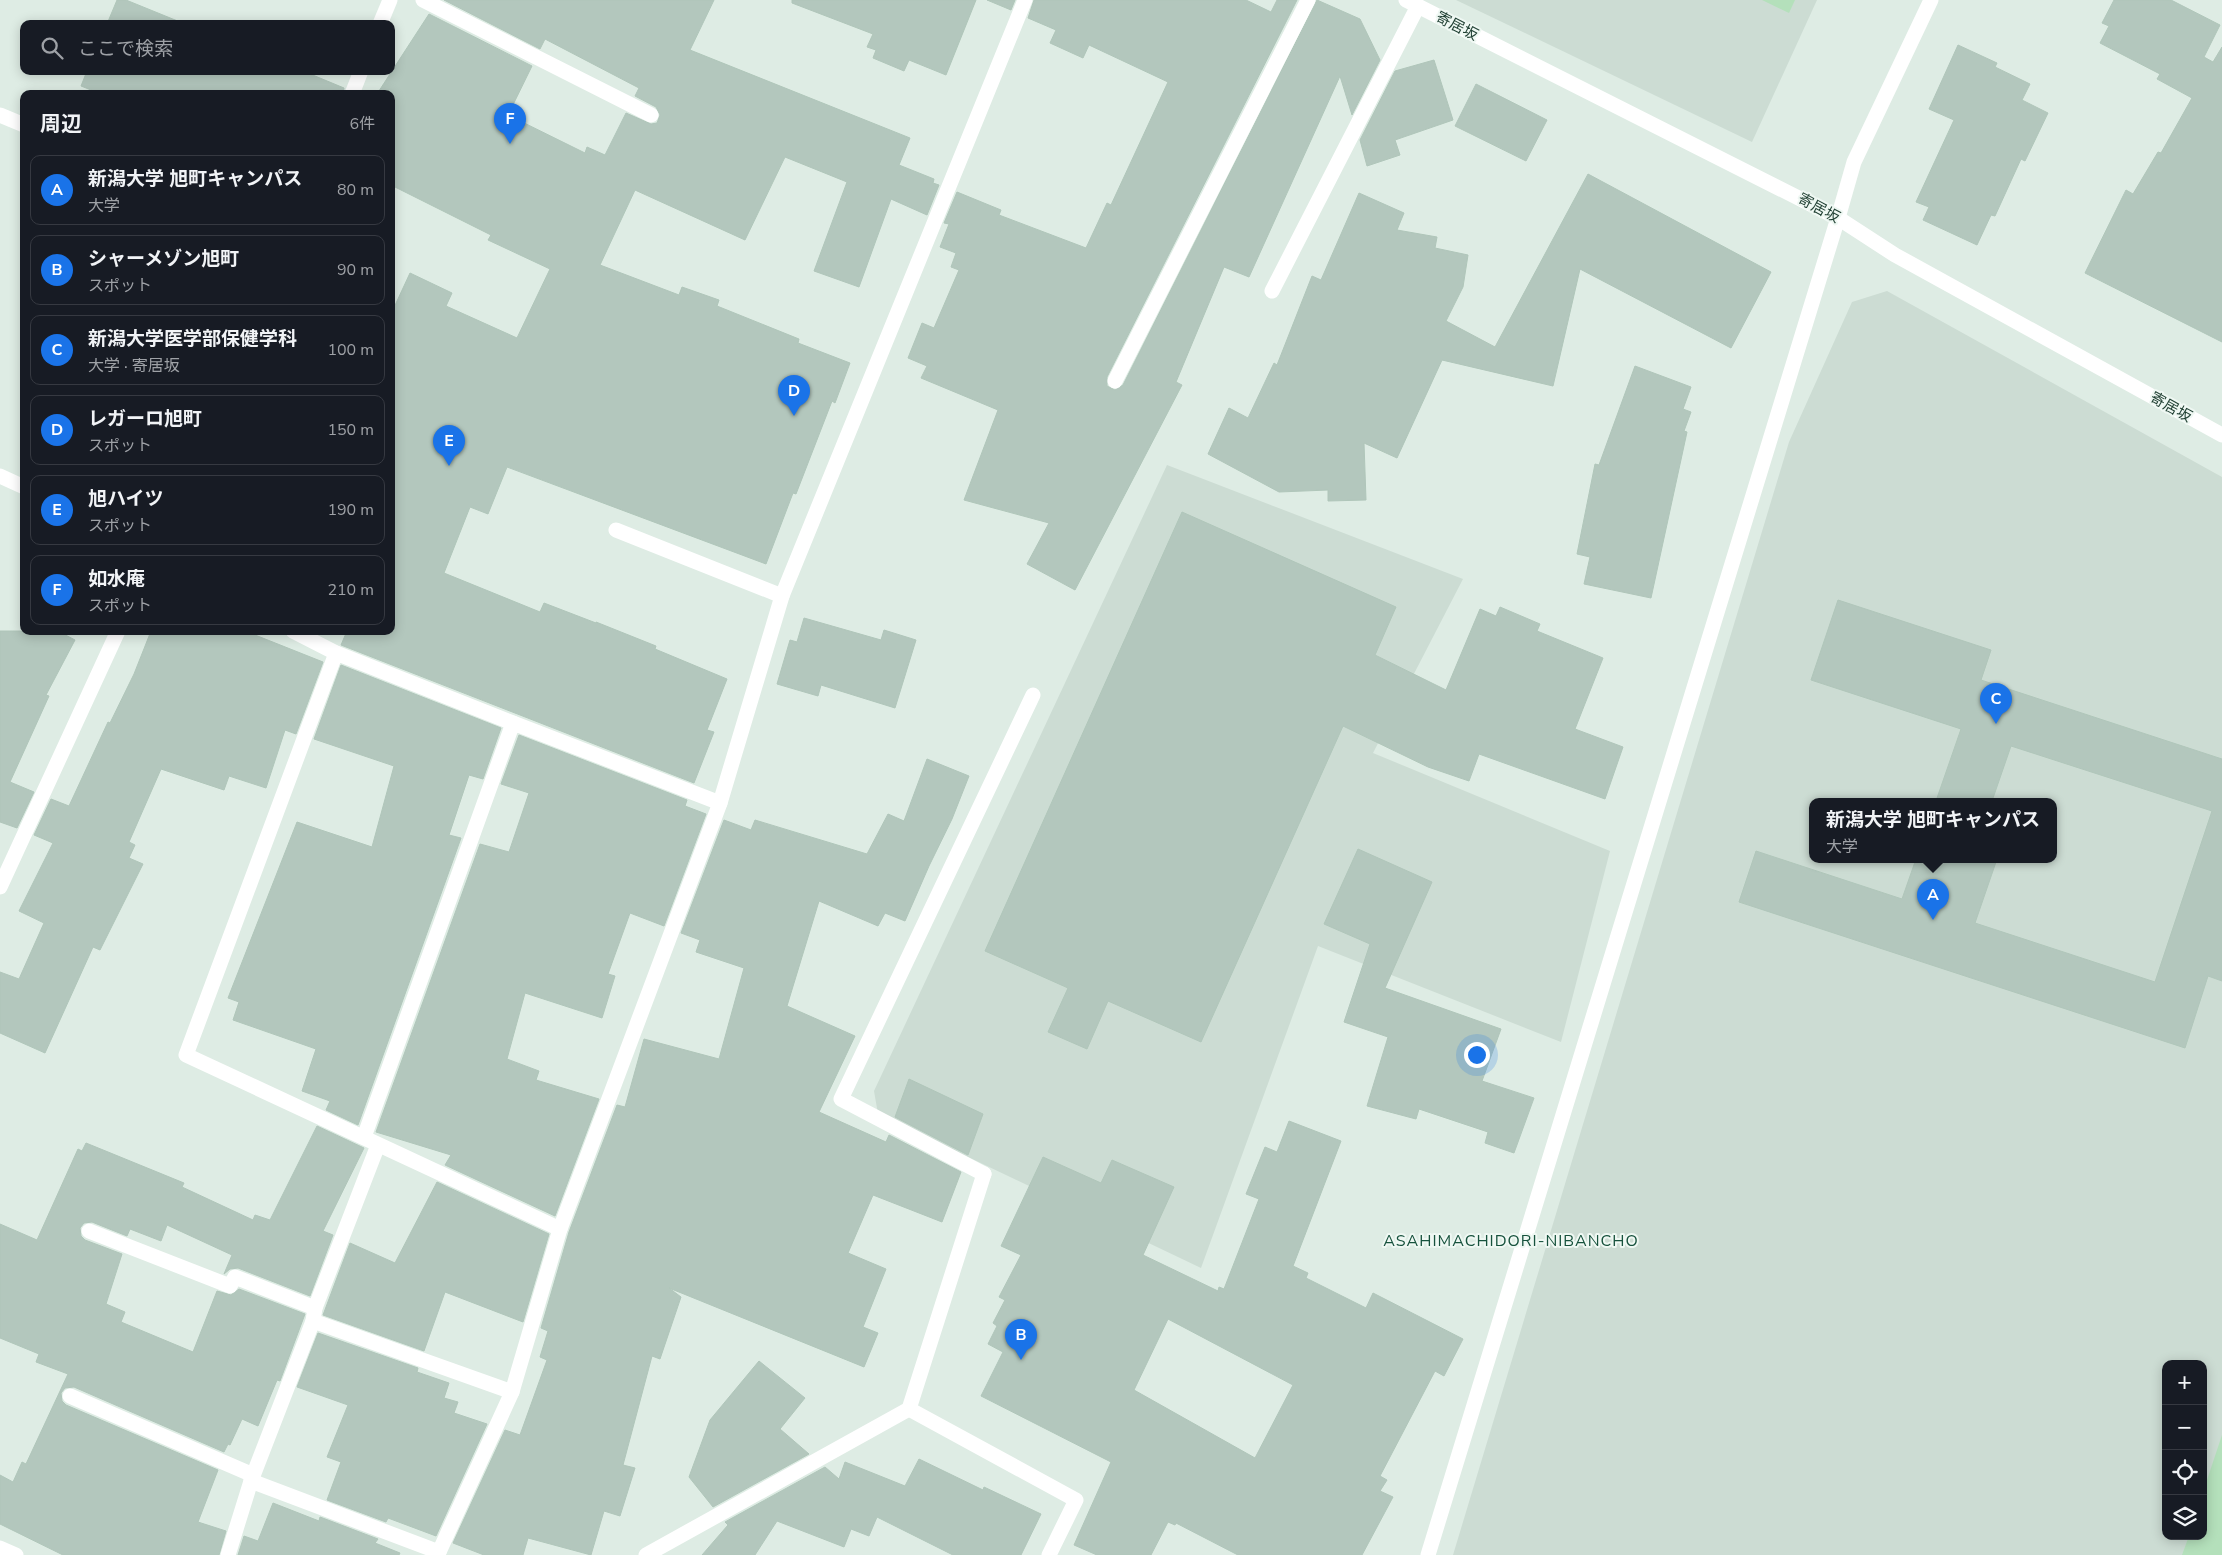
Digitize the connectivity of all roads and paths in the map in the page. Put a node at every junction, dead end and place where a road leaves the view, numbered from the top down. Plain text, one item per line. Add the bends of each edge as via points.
1 (390, 0) edge
2 (423, 0) edge
3 (1025, 0) edge
4 (1308, 0) edge
5 (1931, 0) edge
6 (1412, 3) edge
7 (382, 20) edge
8 (359, 75) edge
9 (354, 90) edge
10 (0, 115) edge
11 (651, 115) dead end
12 (20, 123) edge
13 (1838, 218) junction
14 (1272, 291) dead end
15 (1115, 381) dead end
16 (2222, 435) edge
17 (0, 476) edge
18 (20, 485) edge
19 (616, 530) dead end
20 (782, 596) junction
21 (116, 635) edge
22 (301, 635) edge
23 (336, 653) junction
24 (1033, 695) dead end
25 (513, 723) junction
26 (720, 803) junction
27 (0, 888) edge
28 (364, 1137) junction
29 (378, 1146) junction
30 (560, 1229) junction
31 (89, 1231) dead end
32 (314, 1314) junction
33 (512, 1392) junction
34 (70, 1396) dead end
35 (909, 1409) junction
36 (252, 1478) junction
37 (0, 1548) edge
38 (438, 1554) edge
39 (16, 1555) edge
40 (228, 1555) edge
41 (646, 1555) edge
42 (1049, 1555) edge
43 (1428, 1555) edge

1 - 7 street
2 - 11 street
3 - 20 street
4 - 15 street
5 - 13 street via 1854,162
6 - 13 street, 寄居坂
6 - 14 street
8 - 9 street
10 - 12 street
13 - 16 street, 寄居坂 via 1896,255
13 - 43 street
17 - 18 street
19 - 20 street
20 - 26 street
21 - 27 street
22 - 23 street
23 - 25 street
23 - 28 street via 186,1056
24 - 35 street via 840,1099 984,1174
25 - 26 street
25 - 28 street
26 - 30 street
28 - 29 street
29 - 30 street
29 - 32 street
30 - 33 street
31 - 32 street via 230,1286 235,1277
32 - 33 street
32 - 36 street
33 - 38 street
34 - 36 street
35 - 41 street
35 - 42 street via 1076,1500
36 - 38 street
36 - 40 street
37 - 39 street

